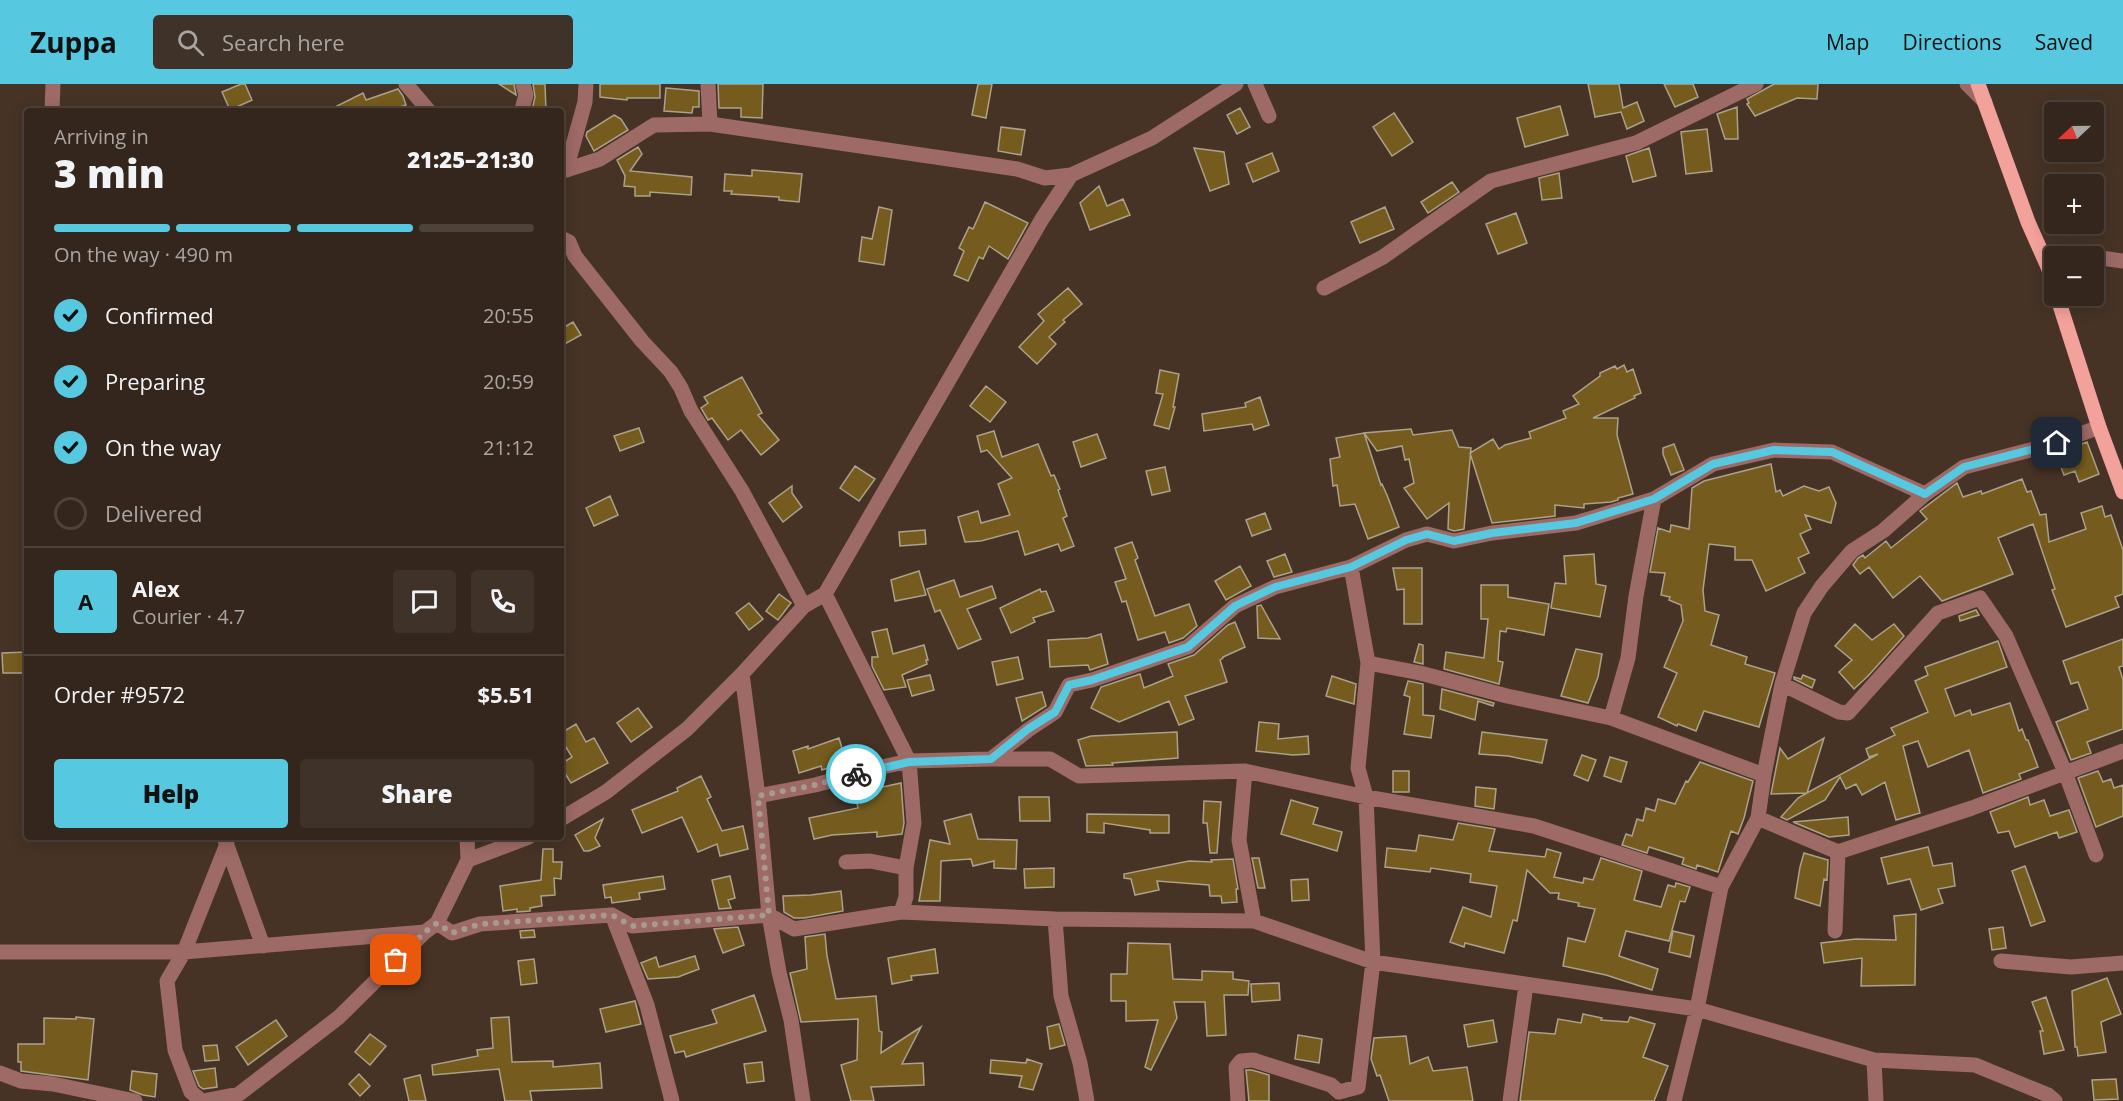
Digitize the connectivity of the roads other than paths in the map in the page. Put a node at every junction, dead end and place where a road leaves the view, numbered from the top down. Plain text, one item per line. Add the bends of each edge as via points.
1 (53, 84) edge
2 (406, 84) edge
3 (523, 84) edge
4 (586, 84) edge
5 (708, 84) edge
6 (1236, 84) edge
7 (1255, 84) edge
8 (1756, 84) edge
9 (1967, 84) edge
10 (1978, 84) edge
11 (1985, 102) junction
12 (52, 108) edge
13 (426, 108) edge
14 (524, 108) edge
15 (1269, 116) dead end
16 (710, 124) junction
17 (564, 163) edge
18 (564, 166) edge
19 (1071, 175) junction
20 (564, 240) edge
21 (2044, 251) edge
22 (2104, 258) edge
23 (2123, 261) edge
24 (1324, 288) dead end
25 (2060, 306) edge
26 (2099, 427) junction
27 (2123, 492) edge
28 (1925, 494) junction
29 (1654, 499) junction
30 (1351, 567) junction
31 (825, 594) junction
32 (804, 606) junction
33 (1368, 663) junction
34 (742, 674) junction
35 (1782, 684) junction
36 (1611, 718) junction
37 (2123, 751) edge
38 (991, 759) junction
39 (909, 762) junction
40 (1245, 771) junction
41 (2065, 772) junction
42 (1764, 775) junction
43 (758, 796) junction
44 (1366, 797) junction
45 (564, 817) edge
46 (1758, 819) junction
47 (467, 840) edge
48 (521, 840) edge
49 (226, 841) edge
50 (1838, 852) junction
51 (2096, 855) dead end
52 (468, 860) junction
53 (846, 862) dead end
54 (906, 868) junction
55 (1721, 887) junction
56 (901, 912) junction
57 (612, 915) junction
58 (769, 915) junction
59 (1055, 919) junction
60 (1254, 921) junction
61 (431, 928) junction
62 (1835, 931) dead end
63 (262, 946) junction
64 (0, 952) edge
65 (184, 952) junction
66 (1373, 962) junction
67 (2001, 962) dead end
68 (2123, 963) edge
69 (1526, 985) junction
70 (1697, 1009) junction
71 (1874, 1060) junction
72 (0, 1072) edge
73 (135, 1101) edge
74 (203, 1101) edge
75 (672, 1101) edge
76 (803, 1101) edge
77 (1087, 1101) edge
78 (1238, 1101) edge
79 (1510, 1101) edge
80 (1674, 1101) edge
81 (1876, 1101) edge
82 (2055, 1101) edge

1 - 12 street
2 - 13 street
3 - 14 street
4 - 17 street via 585,102
5 - 16 street
6 - 19 street via 1152,138
7 - 15 street
8 - 24 street via 1636,142 1491,181 1383,257
9 - 11 street
10 - 11 main road
11 - 21 main road via 2028,222
16 - 18 street via 654,125 600,159
16 - 19 street via 1017,169 1045,178
19 - 31 street
20 - 32 street via 642,341 671,372
22 - 23 street
25 - 26 main road
26 - 27 main road
26 - 28 street via 2057,443 1964,467
28 - 29 street via 1832,452 1774,450 1713,464
28 - 35 street via 1883,531 1852,551 1822,586 1804,613
29 - 30 street via 1576,523 1454,541 1427,534
29 - 36 street via 1628,658
30 - 33 street
30 - 38 street via 1275,587 1235,606 1188,647 1069,685 1055,712
31 - 32 street
31 - 39 street
32 - 34 street
33 - 36 street
33 - 44 street via 1358,768
34 - 43 street
34 - 45 street via 687,729 606,792
35 - 41 street via 1848,713 1938,613 1980,598 2006,636
35 - 42 street
36 - 42 street
37 - 41 street
38 - 39 street
38 - 40 street via 1050,759 1079,776
39 - 43 street
39 - 54 street via 915,823
40 - 44 street
40 - 60 street via 1239,840
41 - 50 street
41 - 51 street
42 - 46 street
43 - 58 street
44 - 55 street via 1534,826
44 - 66 street
46 - 50 street
46 - 55 street
47 - 52 street
48 - 52 street
49 - 63 street
49 - 65 street
50 - 62 street
52 - 61 street
53 - 54 street via 870,861
54 - 56 street via 906,897
55 - 70 street
56 - 58 street via 794,929
56 - 59 street
57 - 58 street via 632,926
57 - 61 street via 480,924 452,933
57 - 75 street via 647,1005
58 - 76 street
59 - 60 street
59 - 77 street via 1061,996
60 - 66 street
61 - 63 street
61 - 74 street via 339,1017 239,1094
63 - 65 street
64 - 65 street
65 - 74 street via 167,981 175,1050 191,1092
66 - 69 street
66 - 78 street via 1358,1087 1339,1092 1331,1085 1253,1060 1241,1061 1236,1067
67 - 68 street via 2071,967
69 - 70 street
69 - 79 street
70 - 71 street
70 - 80 street
71 - 81 street
71 - 82 street via 1975,1065
72 - 73 street via 21,1081

